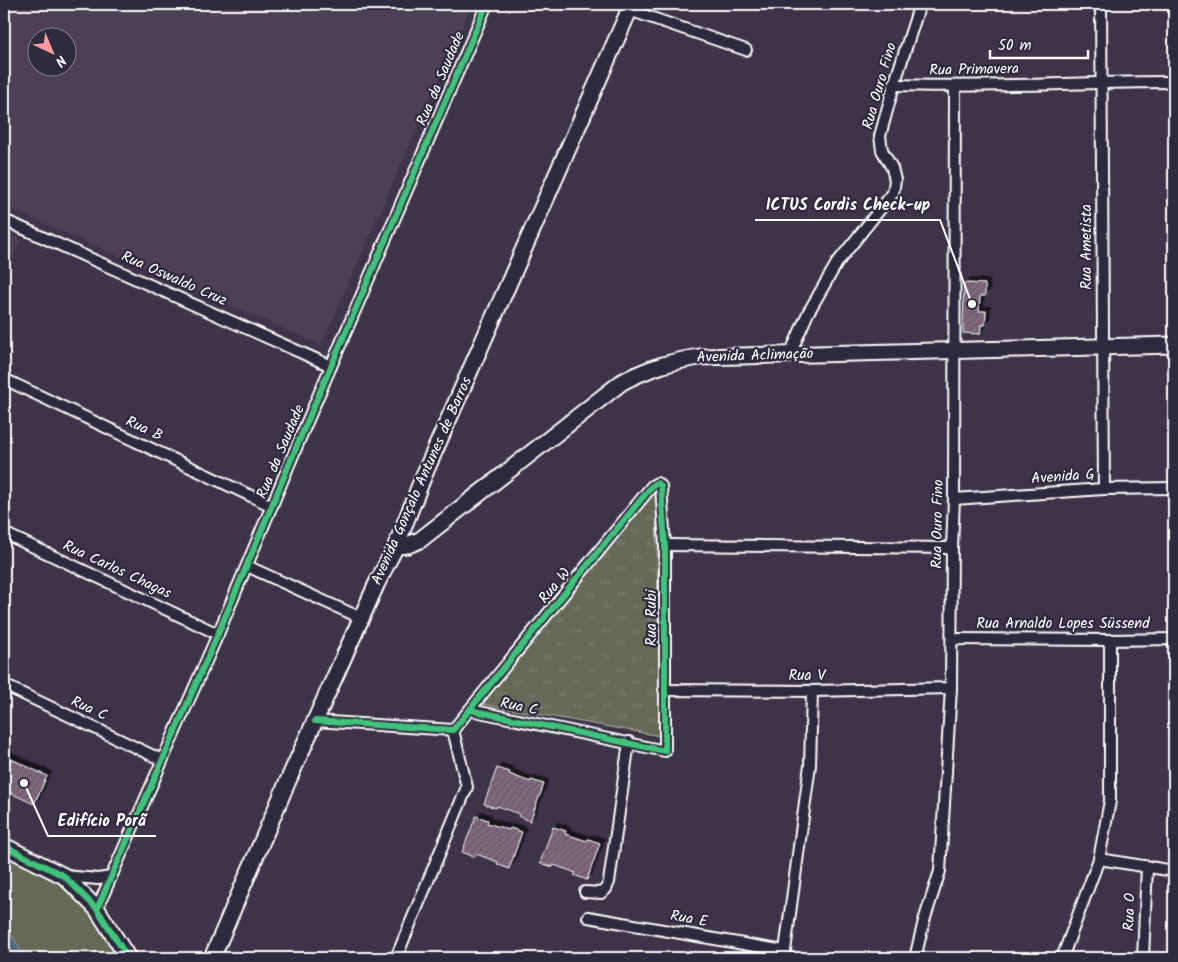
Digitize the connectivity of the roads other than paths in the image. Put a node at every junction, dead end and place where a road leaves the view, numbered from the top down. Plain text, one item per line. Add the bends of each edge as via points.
1 (486, 4) edge
2 (920, 4) edge
3 (1101, 4) edge
4 (630, 7) edge
5 (746, 50) dead end
6 (1101, 82) junction
7 (1174, 82) edge
8 (894, 85) junction
9 (956, 87) junction
10 (4, 220) edge
11 (1174, 345) edge
12 (1103, 346) junction
13 (955, 351) junction
14 (790, 354) junction
15 (331, 366) junction
16 (4, 379) edge
17 (661, 486) joint
18 (1174, 488) edge
19 (1104, 489) junction
20 (954, 499) junction
21 (272, 506) junction
22 (4, 533) edge
23 (665, 544) junction
24 (396, 546) junction
25 (952, 548) junction
26 (247, 566) junction
27 (361, 618) junction
28 (218, 634) junction
29 (952, 639) junction
30 (1174, 639) edge
31 (1110, 640) junction
32 (4, 685) edge
33 (951, 688) junction
34 (664, 690) junction
35 (812, 691) junction
36 (470, 710) junction
37 (316, 721) junction
38 (453, 730) junction
39 (629, 742) junction
40 (665, 751) joint
41 (162, 760) junction
42 (4, 846) edge
43 (1098, 859) junction
44 (1147, 866) junction
45 (1174, 871) edge
46 (64, 876) junction
47 (111, 877) junction
48 (585, 892) dead end
49 (97, 909) junction
50 (588, 917) dead end
51 (784, 955) edge
52 (128, 958) edge
53 (212, 958) edge
54 (396, 958) edge
55 (915, 958) edge
56 (1062, 958) edge
57 (1143, 958) edge

1 - 15 street, Rua da Saudade
2 - 8 street, Rua Ouro Fino
3 - 6 street, Rua Ametista
4 - 5 street
4 - 24 main road, Avenida Gonçalo Antunes de Barros via 424,475
6 - 7 street, Rua Primavera
6 - 9 street, Rua Primavera
6 - 12 street, Rua Ametista
8 - 9 street, Rua Primavera
8 - 14 street, Rua Ouro Fino via 880,136 882,150 895,180 892,193 837,264 808,313
9 - 13 street, Rua Ouro Fino
10 - 15 street, Rua Oswaldo Cruz
11 - 12 main road, Avenida Aclimação
12 - 13 main road, Avenida Aclimação
12 - 19 street, Rua Ametista
13 - 14 main road, Avenida Aclimação
13 - 20 street, Rua Ouro Fino
14 - 24 main road, Avenida Aclimação via 699,357 648,369 622,382 420,540
15 - 21 street, Rua da Saudade
16 - 21 street, Rua B
17 - 23 street, Rua Rubi
17 - 36 street, Rua W via 657,483 652,486
18 - 19 street, Avenida G
19 - 20 street, Avenida G
20 - 25 street, Rua Ouro Fino
21 - 26 street, Rua da Saudade
22 - 28 street, Rua Carlos Chagas
23 - 25 street
23 - 34 street, Rua Rubi
24 - 27 main road, Avenida Gonçalo Antunes de Barros
25 - 29 street, Rua Ouro Fino
26 - 27 street
26 - 28 street, Rua da Saudade
27 - 37 main road, Avenida Gonçalo Antunes de Barros
28 - 41 street, Rua da Saudade
29 - 31 street, Rua Arnaldo Lopes Süssend
29 - 33 street, Rua Ouro Fino
30 - 31 street, Rua Arnaldo Lopes Süssend
31 - 43 street via 1110,802
32 - 41 street, Rua C
33 - 35 street, Rua V
33 - 55 street, Rua Ouro Fino via 940,871
34 - 35 street, Rua V
34 - 40 street, Rua Rubi
35 - 51 street via 810,764
36 - 38 street
36 - 39 street, Rua C
37 - 38 street
37 - 53 main road, Avenida Gonçalo Antunes de Barros
38 - 54 street via 467,787
39 - 40 street, Rua C
39 - 48 street via 606,889 601,893
41 - 47 street, Rua da Saudade
42 - 46 main road
43 - 44 street
43 - 56 street
44 - 45 street
44 - 57 street, Rua O
46 - 47 street
46 - 49 main road
47 - 49 street, Rua da Saudade
49 - 52 main road
50 - 51 street, Rua E

